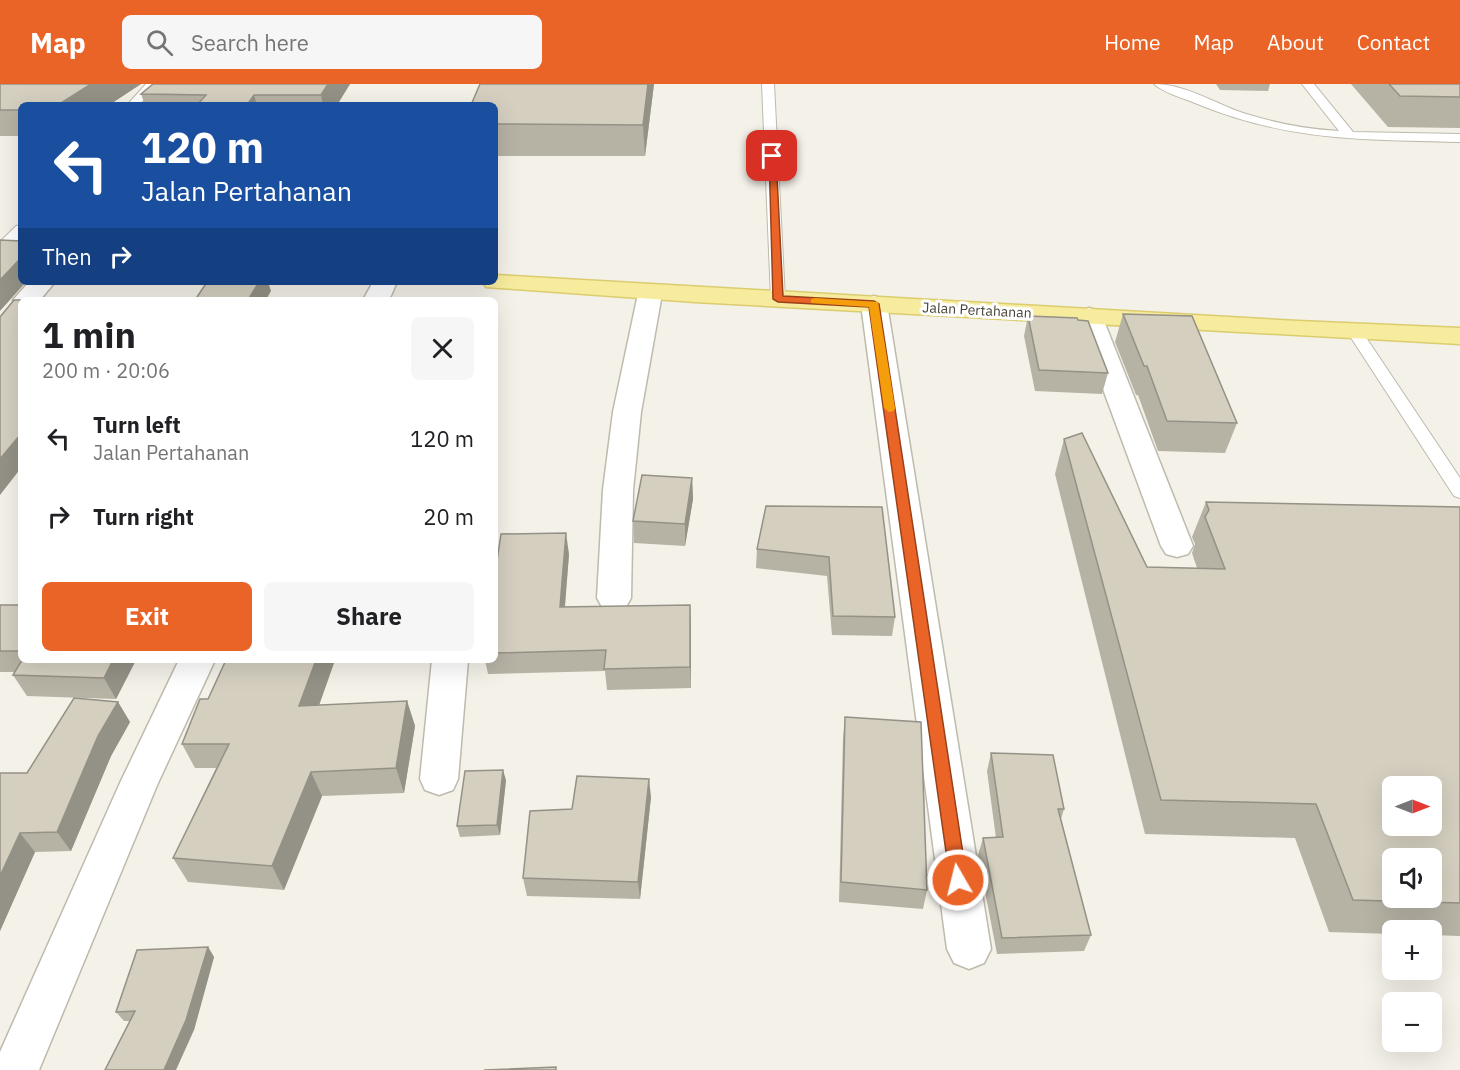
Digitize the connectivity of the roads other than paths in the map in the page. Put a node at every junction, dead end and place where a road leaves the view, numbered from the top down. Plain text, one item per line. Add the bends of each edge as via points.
1 (152, 84) edge
2 (768, 84) edge
3 (1160, 84) edge
4 (1188, 84) edge
5 (1308, 84) edge
6 (1198, 100) junction
7 (136, 102) edge
8 (1348, 134) junction
9 (1460, 138) edge
10 (498, 282) edge
11 (40, 285) edge
12 (650, 294) junction
13 (29, 297) edge
14 (778, 299) junction
15 (874, 304) junction
16 (1089, 316) junction
17 (1356, 333) junction
18 (1460, 336) edge
19 (1460, 492) edge
20 (1177, 546) dead end
21 (614, 598) dead end
22 (196, 663) edge
23 (450, 663) edge
24 (439, 779) dead end
25 (969, 949) dead end
26 (16, 1070) edge

1 - 7 lane
2 - 14 lane
3 - 6 lane
4 - 6 lane
5 - 8 lane
6 - 8 lane via 1277,126
8 - 9 lane
10 - 12 main road, Jalan Pertahanan
11 - 13 street
12 - 14 main road, Jalan Pertahanan
12 - 21 street via 627,412 618,490
14 - 15 main road, Jalan Pertahanan
15 - 16 main road, Jalan Pertahanan
15 - 25 street
16 - 17 main road, Jalan Pertahanan
16 - 20 street
17 - 18 main road, Jalan Pertahanan
17 - 19 lane
22 - 26 street via 139,783
23 - 24 street

